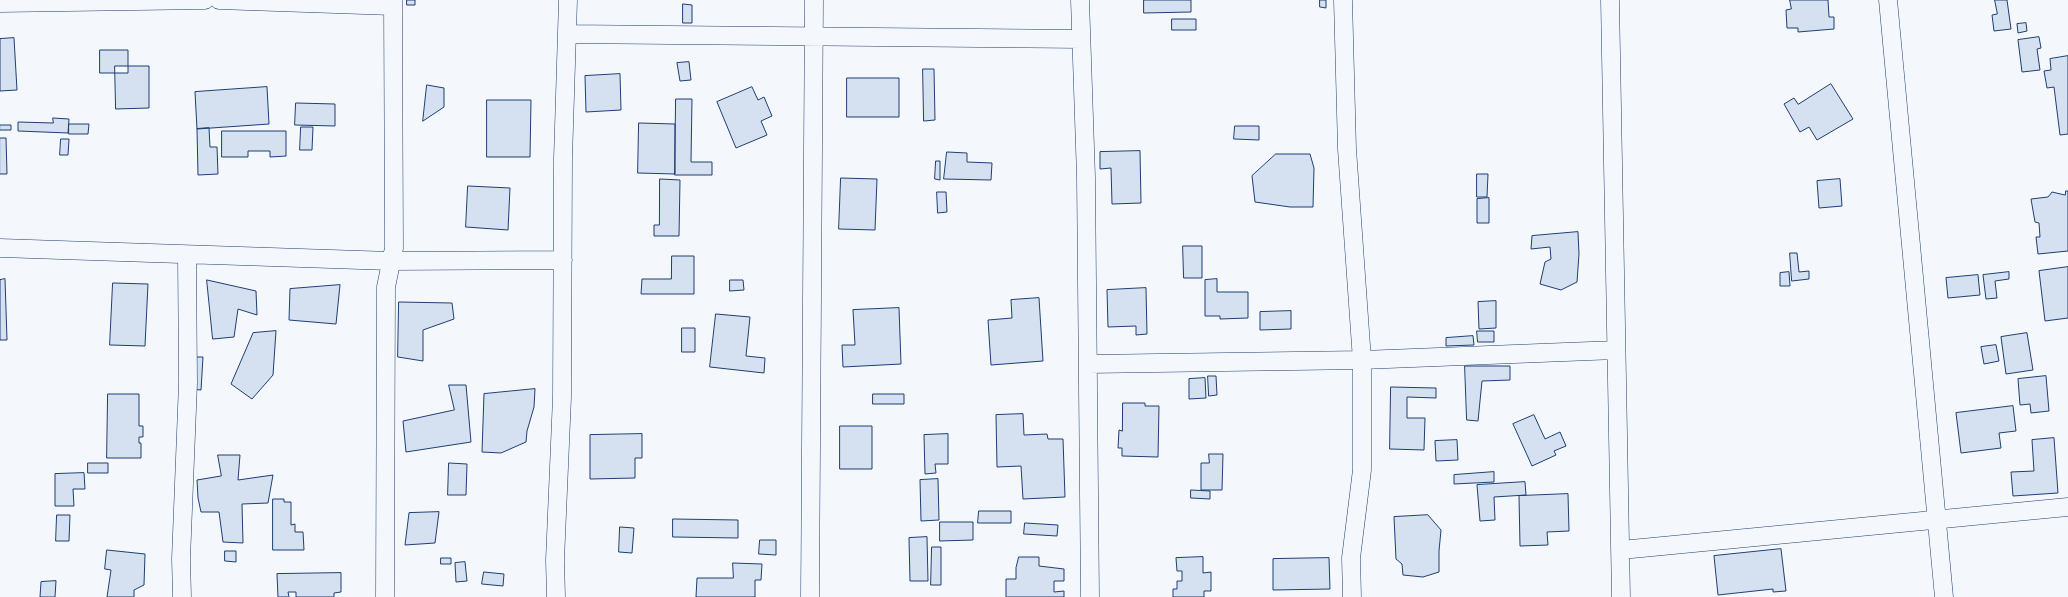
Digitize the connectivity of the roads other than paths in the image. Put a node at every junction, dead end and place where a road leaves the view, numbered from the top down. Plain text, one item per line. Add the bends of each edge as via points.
1 (205, 0) edge
2 (219, 0) edge
3 (568, 0) edge
4 (814, 0) edge
5 (1080, 0) edge
6 (1343, 0) edge
7 (1610, 0) edge
8 (1888, 0) edge
9 (0, 3) edge
10 (393, 3) edge
11 (566, 34) junction
12 (814, 36) junction
13 (1081, 39) junction
14 (0, 248) edge
15 (187, 256) junction
16 (563, 260) junction
17 (391, 261) junction
18 (1616, 350) junction
19 (1362, 360) junction
20 (1089, 364) junction
21 (2068, 507) edge
22 (1936, 520) junction
23 (1621, 550) junction
24 (182, 597) edge
25 (385, 597) edge
26 (556, 597) edge
27 (810, 597) edge
28 (1090, 597) edge
29 (1352, 597) edge
30 (1621, 597) edge
31 (1944, 597) edge

1 - 9 street
2 - 10 street
3 - 11 street
4 - 12 street
5 - 13 street
6 - 19 street via 1347,149
7 - 18 street
8 - 22 street
10 - 17 street via 394,248
11 - 12 street
11 - 16 street
12 - 13 street
12 - 27 street
13 - 20 street
14 - 15 street
15 - 17 street
15 - 24 street via 188,383
16 - 17 street
16 - 26 street
17 - 25 street via 386,287
18 - 19 street
18 - 23 street
19 - 20 street
19 - 29 street via 1362,470 1351,558
20 - 28 street
21 - 22 street
22 - 23 street
22 - 31 street
23 - 30 street

